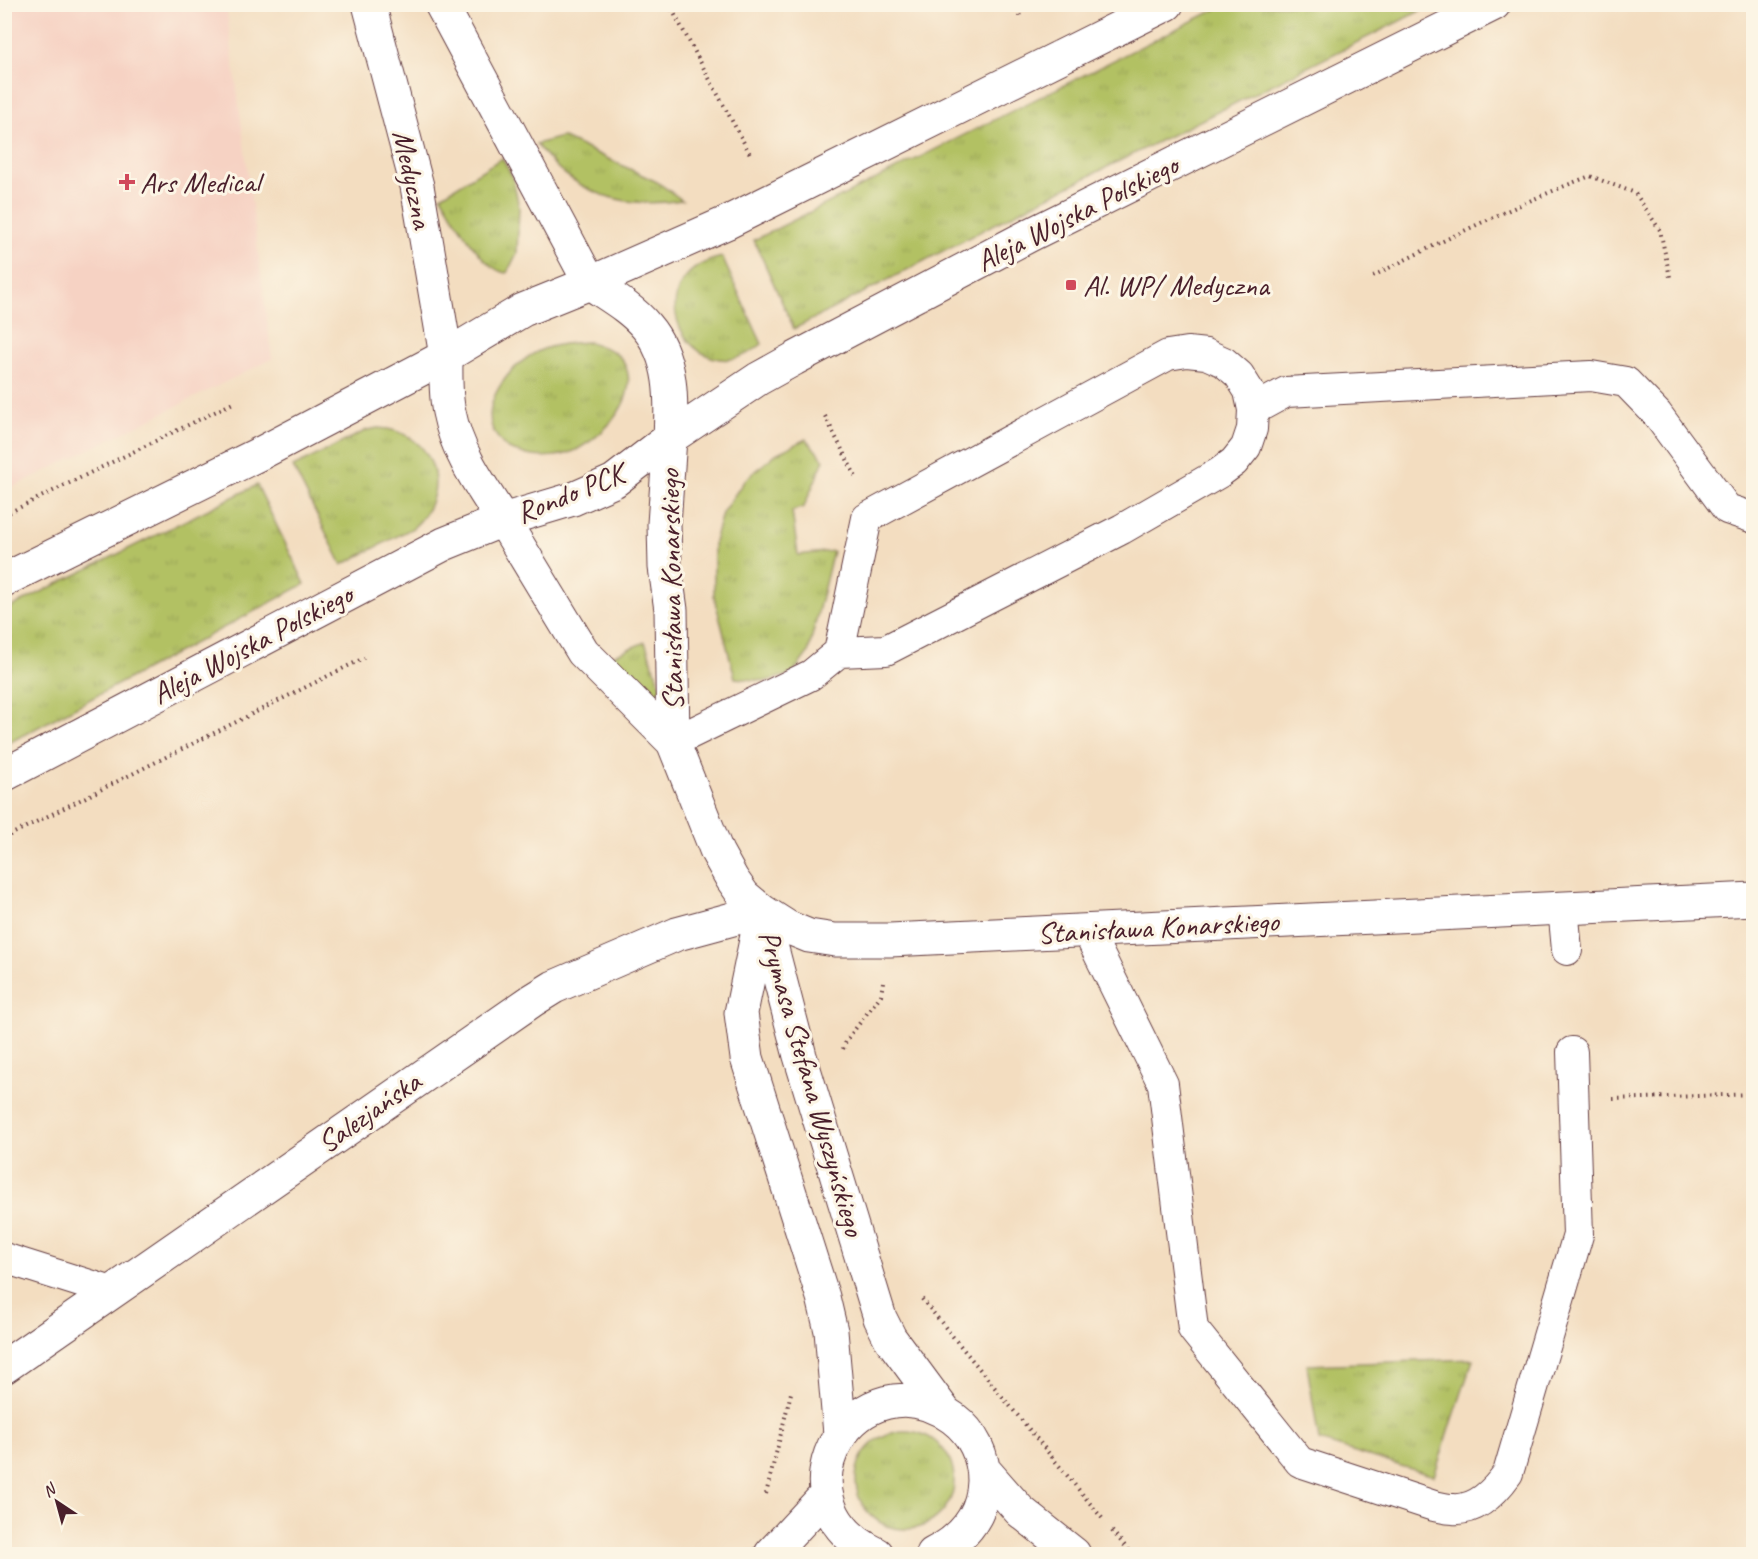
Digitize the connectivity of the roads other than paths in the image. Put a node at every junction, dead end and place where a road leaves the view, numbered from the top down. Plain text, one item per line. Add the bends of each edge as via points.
1 (369, 4) edge
2 (441, 4) edge
3 (1167, 4) edge
4 (1494, 4) edge
5 (590, 283) junction
6 (446, 356) junction
7 (1253, 410) junction
8 (670, 438) junction
9 (1754, 518) edge
10 (503, 520) junction
11 (4, 580) edge
12 (839, 652) junction
13 (673, 742) junction
14 (4, 775) edge
15 (1754, 899) edge
16 (1563, 907) junction
17 (762, 911) junction
18 (1087, 930) junction
19 (1567, 950) dead end
20 (1572, 1052) dead end
21 (4, 1258) edge
22 (112, 1292) junction
23 (4, 1367) edge
24 (944, 1411) junction
25 (840, 1434) junction
26 (984, 1470) junction
27 (826, 1495) junction
28 (771, 1554) edge
29 (876, 1554) edge
30 (933, 1554) edge
31 (1074, 1554) edge

1 - 6 street, Medyczna via 417,186
2 - 5 street
3 - 5 street via 726,223
4 - 8 street, Aleja Wojska Polskiego via 1030,235 804,353
5 - 6 street via 523,310
5 - 8 street via 646,326 658,344 668,372 672,403
6 - 10 street, Rondo PCK via 448,410 458,444
6 - 11 street
7 - 9 lane via 1286,392 1591,376 1626,382 1658,414 1727,509
7 - 12 lane via 1246,447 1234,462 1122,530 886,650
7 - 12 lane via 1249,391 1224,362 1206,354 1168,355 874,513 867,518
8 - 10 street, Rondo PCK via 614,481 573,499
8 - 13 street, Stanisława Konarskiego via 664,524 671,610
10 - 13 street, Stanisława Konarskiego via 583,652
10 - 14 street, Aleja Wojska Polskiego via 405,563
12 - 13 lane via 811,675
13 - 17 street, Stanisława Konarskiego via 717,852 744,896
15 - 16 street, Stanisława Konarskiego
16 - 18 street, Stanisława Konarskiego
16 - 19 lane
17 - 18 street, Stanisława Konarskiego via 809,936 835,940
17 - 22 street, Salezjańska via 677,934 532,1000
17 - 24 street, Prymasa Stefana Wyszyńskiego via 880,1318 890,1338
17 - 25 street, Prymasa Stefana Wyszyńskiego via 741,1013 747,1058 823,1297 831,1330
18 - 20 lane via 1162,1084 1193,1329 1300,1462 1434,1506 1455,1510 1475,1504 1496,1490 1508,1473 1578,1235
21 - 22 lane
22 - 23 street, Salezjańska
24 - 25 street via 930,1404 896,1401 865,1412
24 - 26 street via 971,1436
25 - 27 street via 827,1462
26 - 30 street via 978,1513 966,1531
26 - 31 street via 1020,1511
27 - 28 street
27 - 29 street via 843,1531

